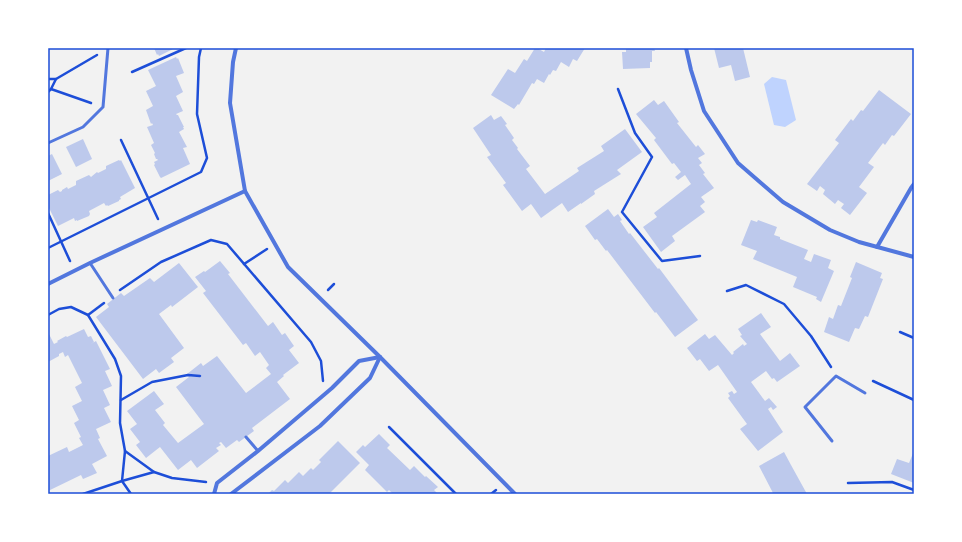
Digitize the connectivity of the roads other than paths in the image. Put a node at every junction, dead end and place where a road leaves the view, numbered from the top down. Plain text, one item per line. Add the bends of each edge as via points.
1 (108, 48) edge
2 (236, 48) edge
3 (686, 48) edge
4 (48, 143) edge
5 (914, 184) edge
6 (245, 191) junction
7 (877, 247) junction
8 (914, 257) edge
9 (90, 263) junction
10 (48, 284) edge
11 (112, 297) road end
12 (380, 357) junction
13 (865, 393) dead end
14 (246, 437) dead end
15 (832, 441) dead end
16 (258, 451) junction
17 (214, 494) edge
18 (231, 494) edge
19 (514, 494) edge

1 - 4 lane via 103,107 83,127
2 - 6 street via 230,104
3 - 7 street via 704,111 738,163 783,202 830,230
5 - 7 street
6 - 9 street
6 - 12 street via 288,267
7 - 8 street
9 - 10 street
9 - 11 lane
12 - 16 street via 359,361 332,388
12 - 18 street via 370,378 320,426
12 - 19 street
13 - 15 lane via 836,376 804,407
14 - 16 lane
16 - 17 street via 217,483

